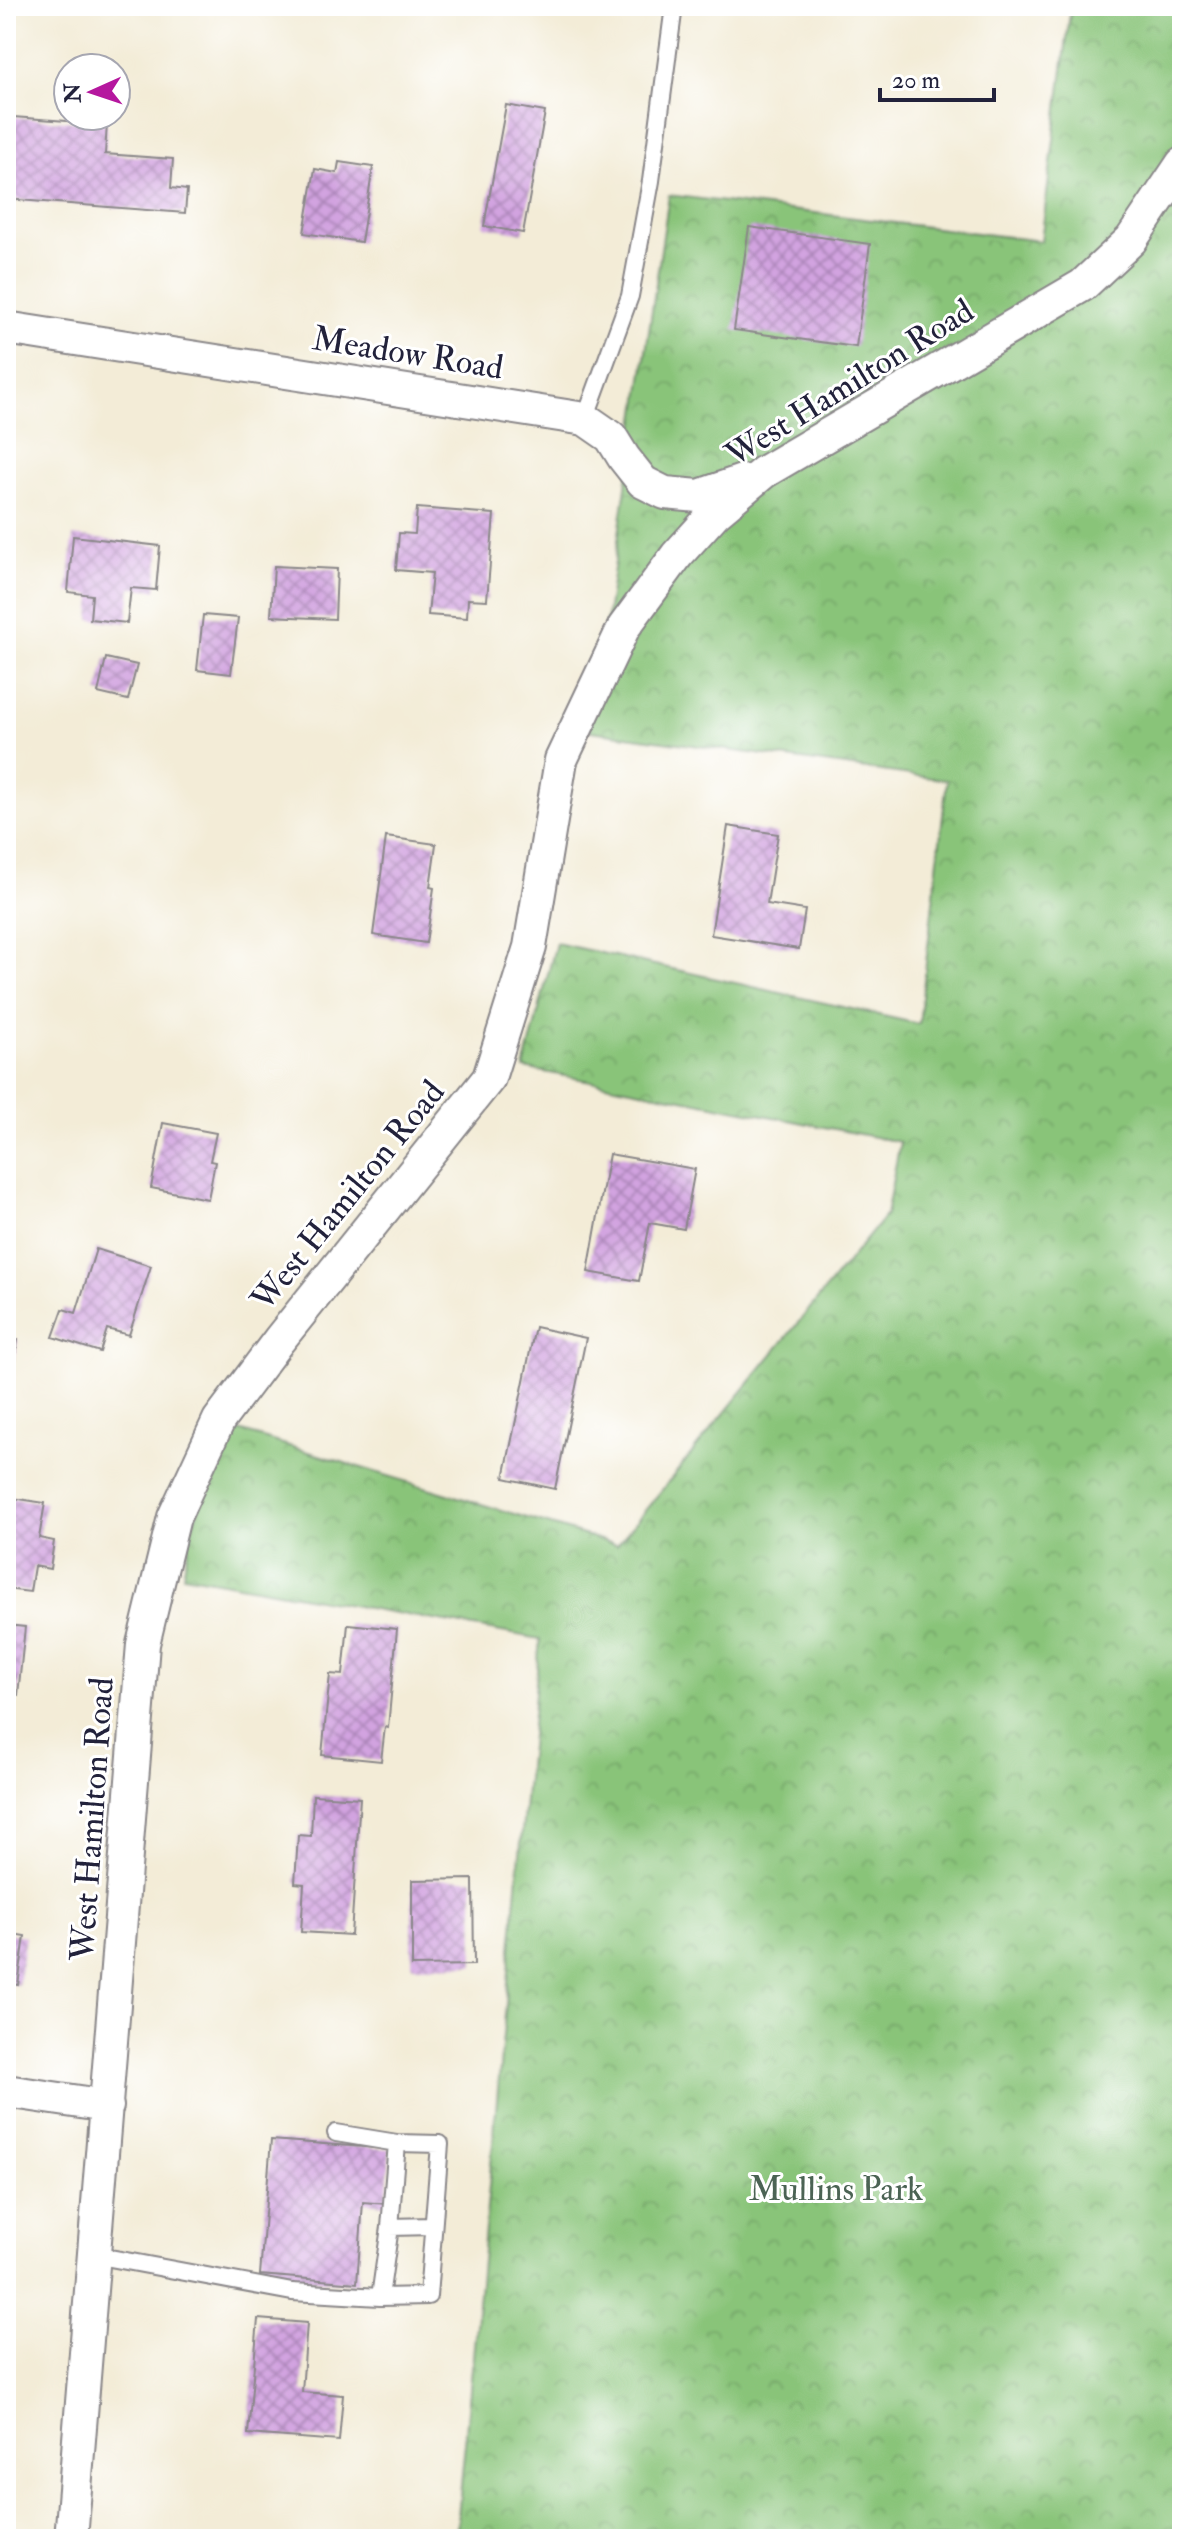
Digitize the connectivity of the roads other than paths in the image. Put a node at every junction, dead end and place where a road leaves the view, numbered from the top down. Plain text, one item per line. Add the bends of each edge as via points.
1 (674, 6) edge
2 (1182, 164) edge
3 (6, 328) edge
4 (585, 419) junction
5 (764, 472) junction
6 (6, 2091) edge
7 (107, 2106) junction
8 (336, 2133) dead end
9 (397, 2143) junction
10 (433, 2226) junction
11 (390, 2227) junction
12 (94, 2255) junction
13 (380, 2297) junction
14 (71, 2539) edge

1 - 4 lane via 630,296
2 - 5 street, West Hamilton Road via 1131,240 1083,285
3 - 4 street, Meadow Road
4 - 5 street via 611,437 643,482 665,493 699,496
5 - 7 street, West Hamilton Road via 715,513 677,555 624,627 561,760 530,947 489,1078 219,1420 174,1517 143,1644
6 - 7 street
7 - 12 street, West Hamilton Road
8 - 9 lane
9 - 10 lane via 440,2144
9 - 11 lane
10 - 11 lane
10 - 13 lane via 428,2296
11 - 13 lane
12 - 13 lane via 292,2292
12 - 14 street, West Hamilton Road

